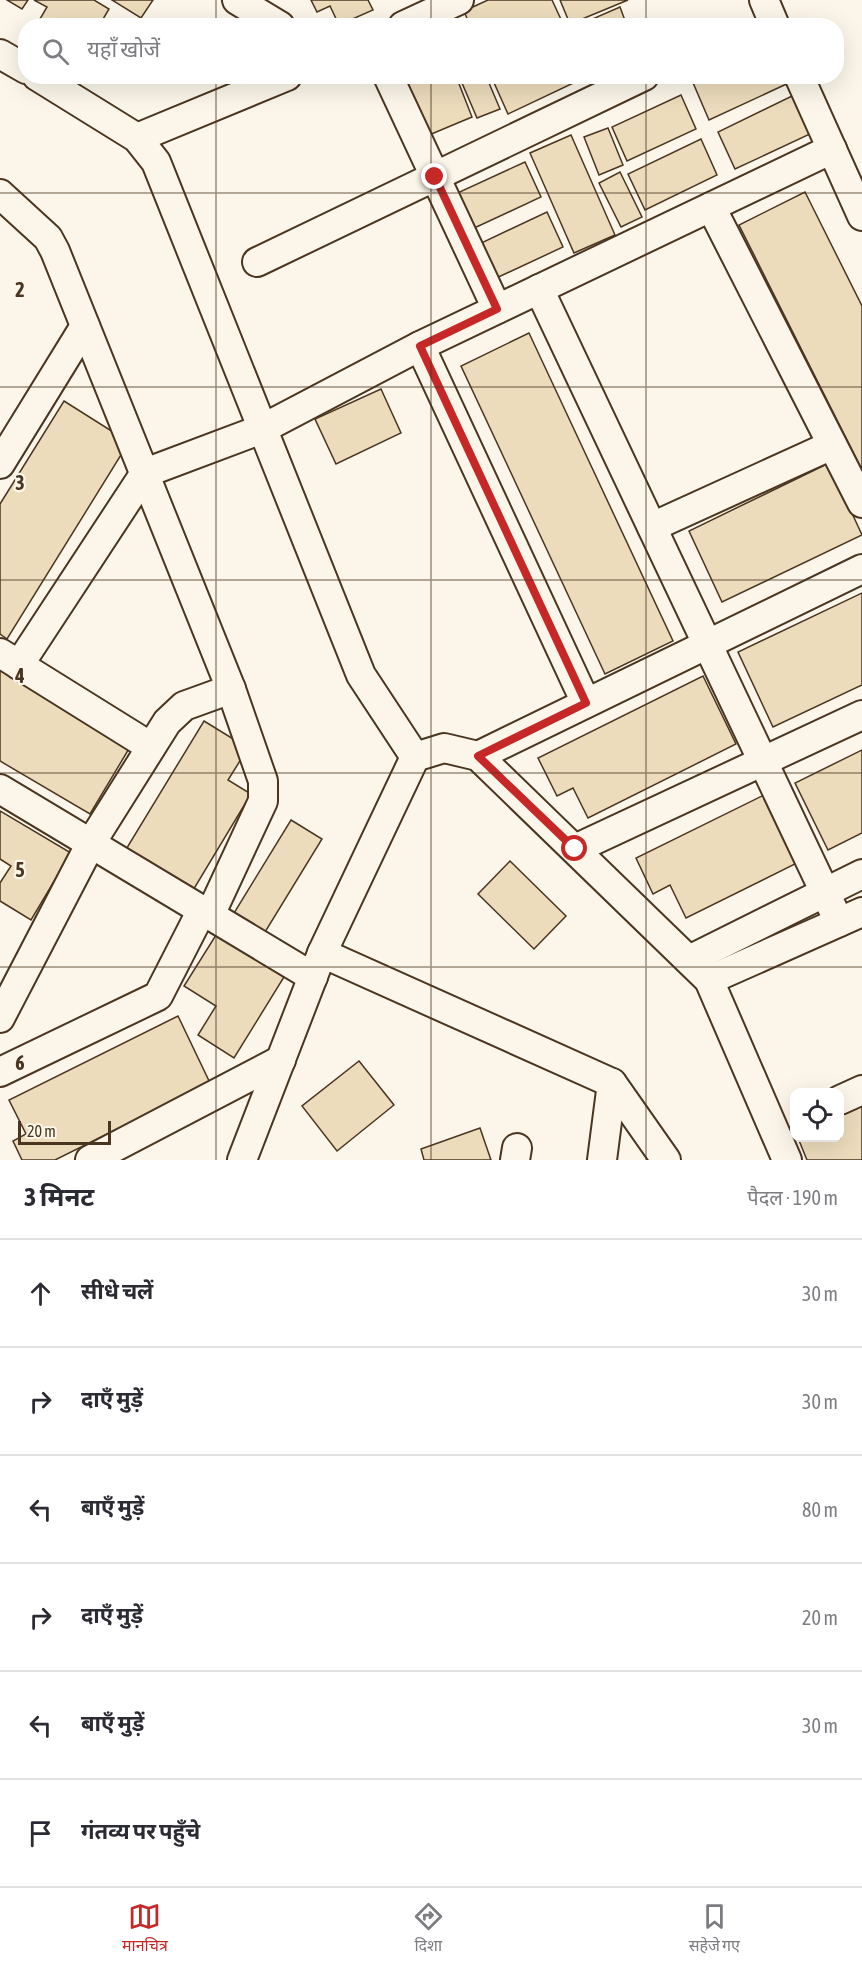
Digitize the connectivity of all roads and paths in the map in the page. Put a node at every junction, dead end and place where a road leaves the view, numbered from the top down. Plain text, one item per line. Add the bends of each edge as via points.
1 (237, 0) edge
2 (459, 0) edge
3 (267, 18) edge
4 (420, 18) edge
5 (0, 54) edge
6 (18, 64) edge
7 (50, 84) edge
8 (268, 84) edge
9 (392, 84) edge
10 (627, 84) edge
11 (803, 84) edge
12 (137, 138) junction
13 (832, 149) junction
14 (435, 177) junction
15 (0, 194) edge
16 (711, 207) junction
17 (862, 216) edge
18 (257, 262) dead end
19 (539, 289) junction
20 (497, 309) junction
21 (85, 326) junction
22 (420, 346) junction
23 (262, 429) junction
24 (832, 445) junction
25 (0, 464) edge
26 (145, 473) junction
27 (862, 503) edge
28 (652, 527) junction
29 (862, 569) edge
30 (707, 643) junction
31 (10, 659) edge
32 (231, 689) junction
33 (586, 703) junction
34 (862, 715) edge
35 (151, 747) junction
36 (478, 756) junction
37 (415, 757) junction
38 (763, 761) junction
39 (0, 789) edge
40 (91, 843) junction
41 (575, 849) junction
42 (862, 874) edge
43 (825, 892) junction
44 (206, 913) junction
45 (851, 917) edge
46 (689, 960) junction
47 (318, 965) junction
48 (710, 980) junction
49 (0, 1018) edge
50 (281, 1060) junction
51 (0, 1072) edge
52 (612, 1083) junction
53 (862, 1090) edge
54 (844, 1098) edge
55 (785, 1124) edge
56 (90, 1160) edge
57 (242, 1160) edge
58 (602, 1160) edge
59 (666, 1160) edge
60 (787, 1160) edge

1 - 3 street
2 - 4 street
5 - 6 street
7 - 12 street
8 - 12 street
9 - 14 street
10 - 14 street
11 - 13 street
12 - 23 street via 156,162
13 - 16 street
13 - 17 street
14 - 18 street
14 - 20 street
15 - 21 street via 48,238
16 - 19 street
16 - 24 street
19 - 20 street
19 - 28 street
20 - 22 street
21 - 25 street
21 - 26 street
22 - 23 street
22 - 33 street
23 - 26 street
23 - 37 street via 361,675
24 - 27 street
24 - 28 street
26 - 31 street
26 - 32 street
28 - 30 street
29 - 30 street
30 - 33 street
30 - 38 street
31 - 35 street
32 - 35 street via 184,706 167,722
32 - 44 street via 263,781 264,795
33 - 36 street
34 - 38 street
35 - 40 street
36 - 37 street via 444,748
36 - 41 street
37 - 47 street
38 - 41 street
38 - 43 street
39 - 40 street
40 - 44 street
40 - 49 street
41 - 46 street
42 - 43 street
43 - 45 street
43 - 46 street
44 - 47 street
44 - 51 street via 158,996
45 - 48 street
46 - 48 street
47 - 50 street
47 - 52 street
48 - 55 street
50 - 56 street
50 - 57 street
52 - 58 street
52 - 59 street
53 - 54 street
55 - 60 street

